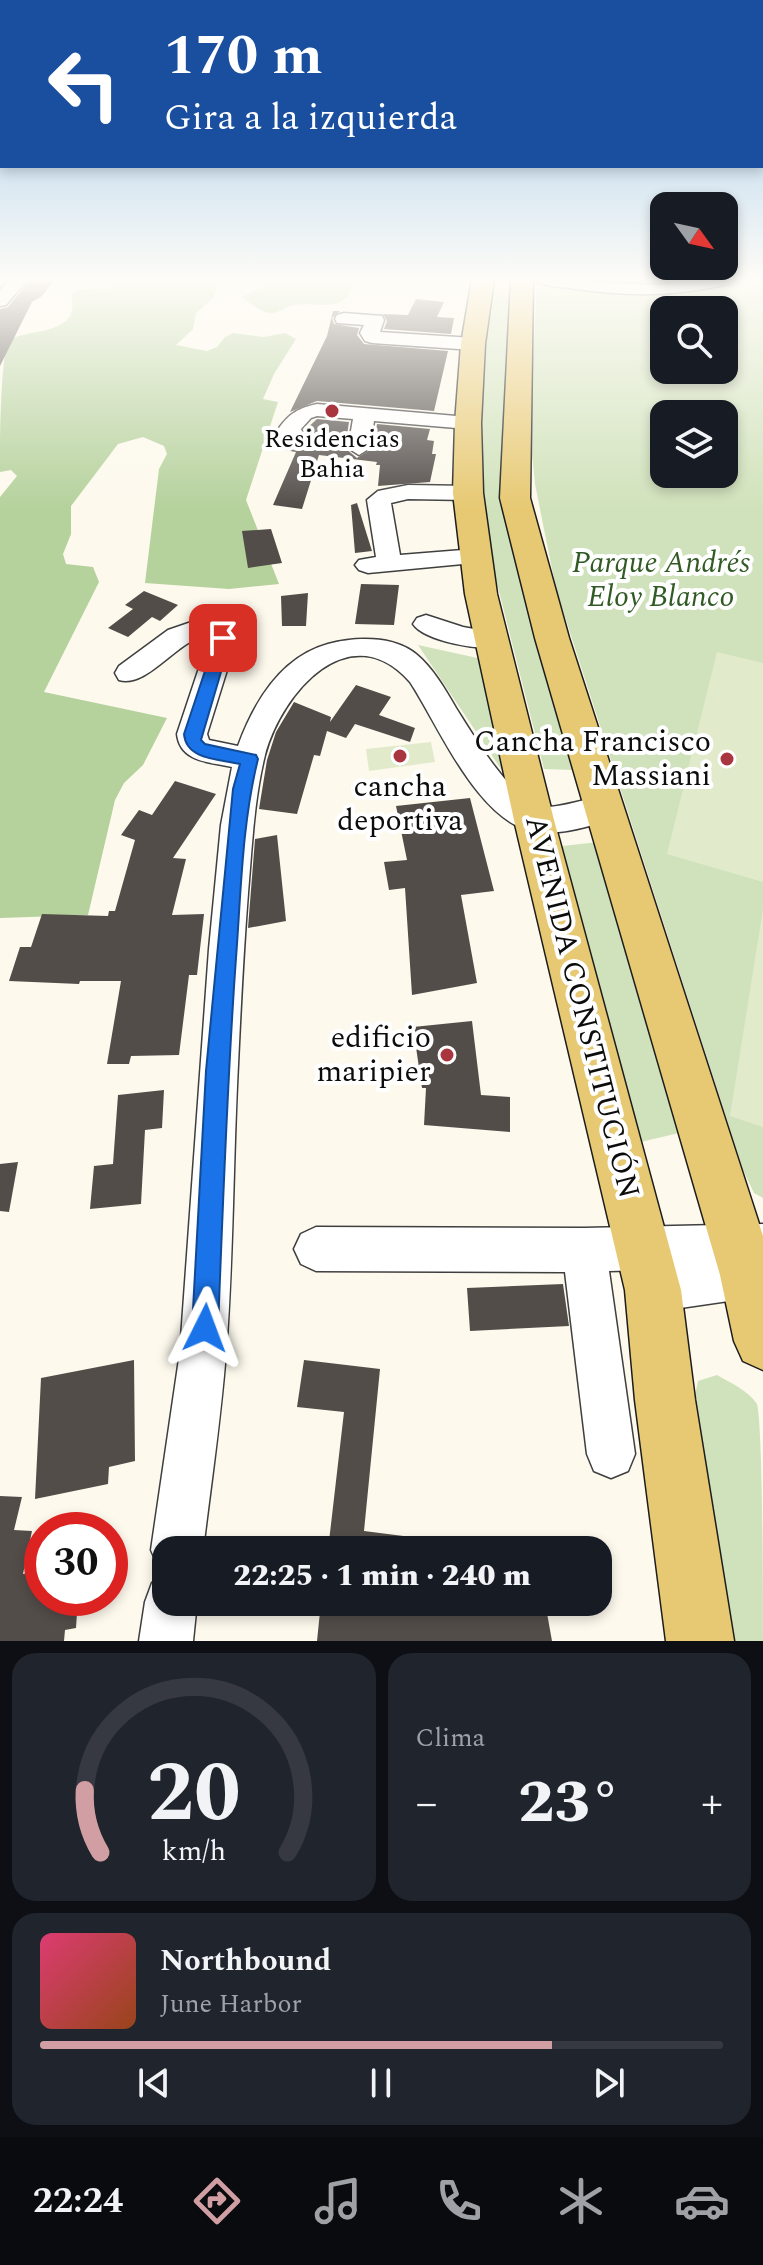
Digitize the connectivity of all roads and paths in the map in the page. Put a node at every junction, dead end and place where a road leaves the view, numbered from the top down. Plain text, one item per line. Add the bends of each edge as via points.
1 (455, 356) edge
2 (520, 356) edge
3 (365, 414) junction
4 (468, 423) junction
5 (293, 436) dead end
6 (359, 448) dead end
7 (468, 493) junction
8 (475, 557) junction
9 (426, 624) dead end
10 (492, 640) junction
11 (129, 673) dead end
12 (250, 759) junction
13 (606, 809) junction
14 (534, 820) junction
15 (643, 1247) junction
16 (316, 1249) dead end
17 (584, 1250) junction
18 (753, 1260) edge
19 (653, 1290) junction
20 (762, 1335) edge
21 (611, 1454) dead end
22 (179, 1536) edge
23 (169, 1616) edge
24 (166, 1641) edge
25 (700, 1641) edge

1 - 4 main road, AVENIDA CONSTITUCIÓN
2 - 13 main road via 515,498
3 - 4 street
3 - 5 street via 304,413 290,428
3 - 6 street
4 - 7 main road, AVENIDA CONSTITUCIÓN
7 - 8 main road, AVENIDA CONSTITUCIÓN
7 - 8 street via 382,496 378,564
8 - 10 main road, AVENIDA CONSTITUCIÓN
9 - 10 street
10 - 14 main road, AVENIDA CONSTITUCIÓN
11 - 12 street via 191,628 215,627 223,638 193,743
12 - 14 street via 267,713 303,665 344,648 389,652 406,660 423,679 459,742 512,808
12 - 22 street via 242,789 227,939 205,1328
13 - 14 street
13 - 18 main road
14 - 15 main road, AVENIDA CONSTITUCIÓN
15 - 17 street
15 - 18 street
15 - 19 main road, AVENIDA CONSTITUCIÓN
16 - 17 street
17 - 21 street
18 - 19 street
18 - 20 main road
19 - 25 main road, AVENIDA CONSTITUCIÓN
23 - 24 street

